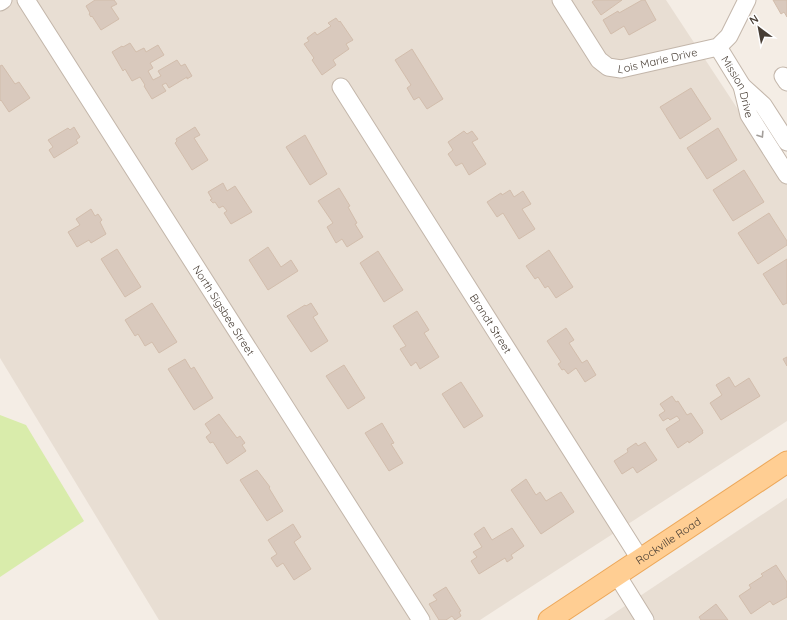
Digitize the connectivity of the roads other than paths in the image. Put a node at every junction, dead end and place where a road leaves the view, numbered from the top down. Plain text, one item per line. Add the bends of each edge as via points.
1 (3, 0) edge
2 (26, 0) edge
3 (561, 0) edge
4 (747, 0) edge
5 (0, 2) edge
6 (718, 47) junction
7 (742, 86) junction
8 (342, 87) dead end
9 (787, 142) edge
10 (787, 175) edge
11 (787, 462) edge
12 (640, 559) junction
13 (617, 575) junction
14 (421, 620) edge
15 (549, 620) edge
16 (645, 620) edge

1 - 5 street
2 - 14 street, North Sigsbee Street
3 - 6 street, Lois Marie Drive via 599,60 612,69 623,69
4 - 6 street, Mission Drive via 729,36
6 - 7 street, Mission Drive
7 - 9 street via 763,105
7 -> 10 street, Mission Drive via 749,115
8 - 12 street, Brandt Street
11 - 12 main road, Rockville Road
12 - 13 main road, Rockville Road
13 - 15 main road, Rockville Road
13 - 16 street

